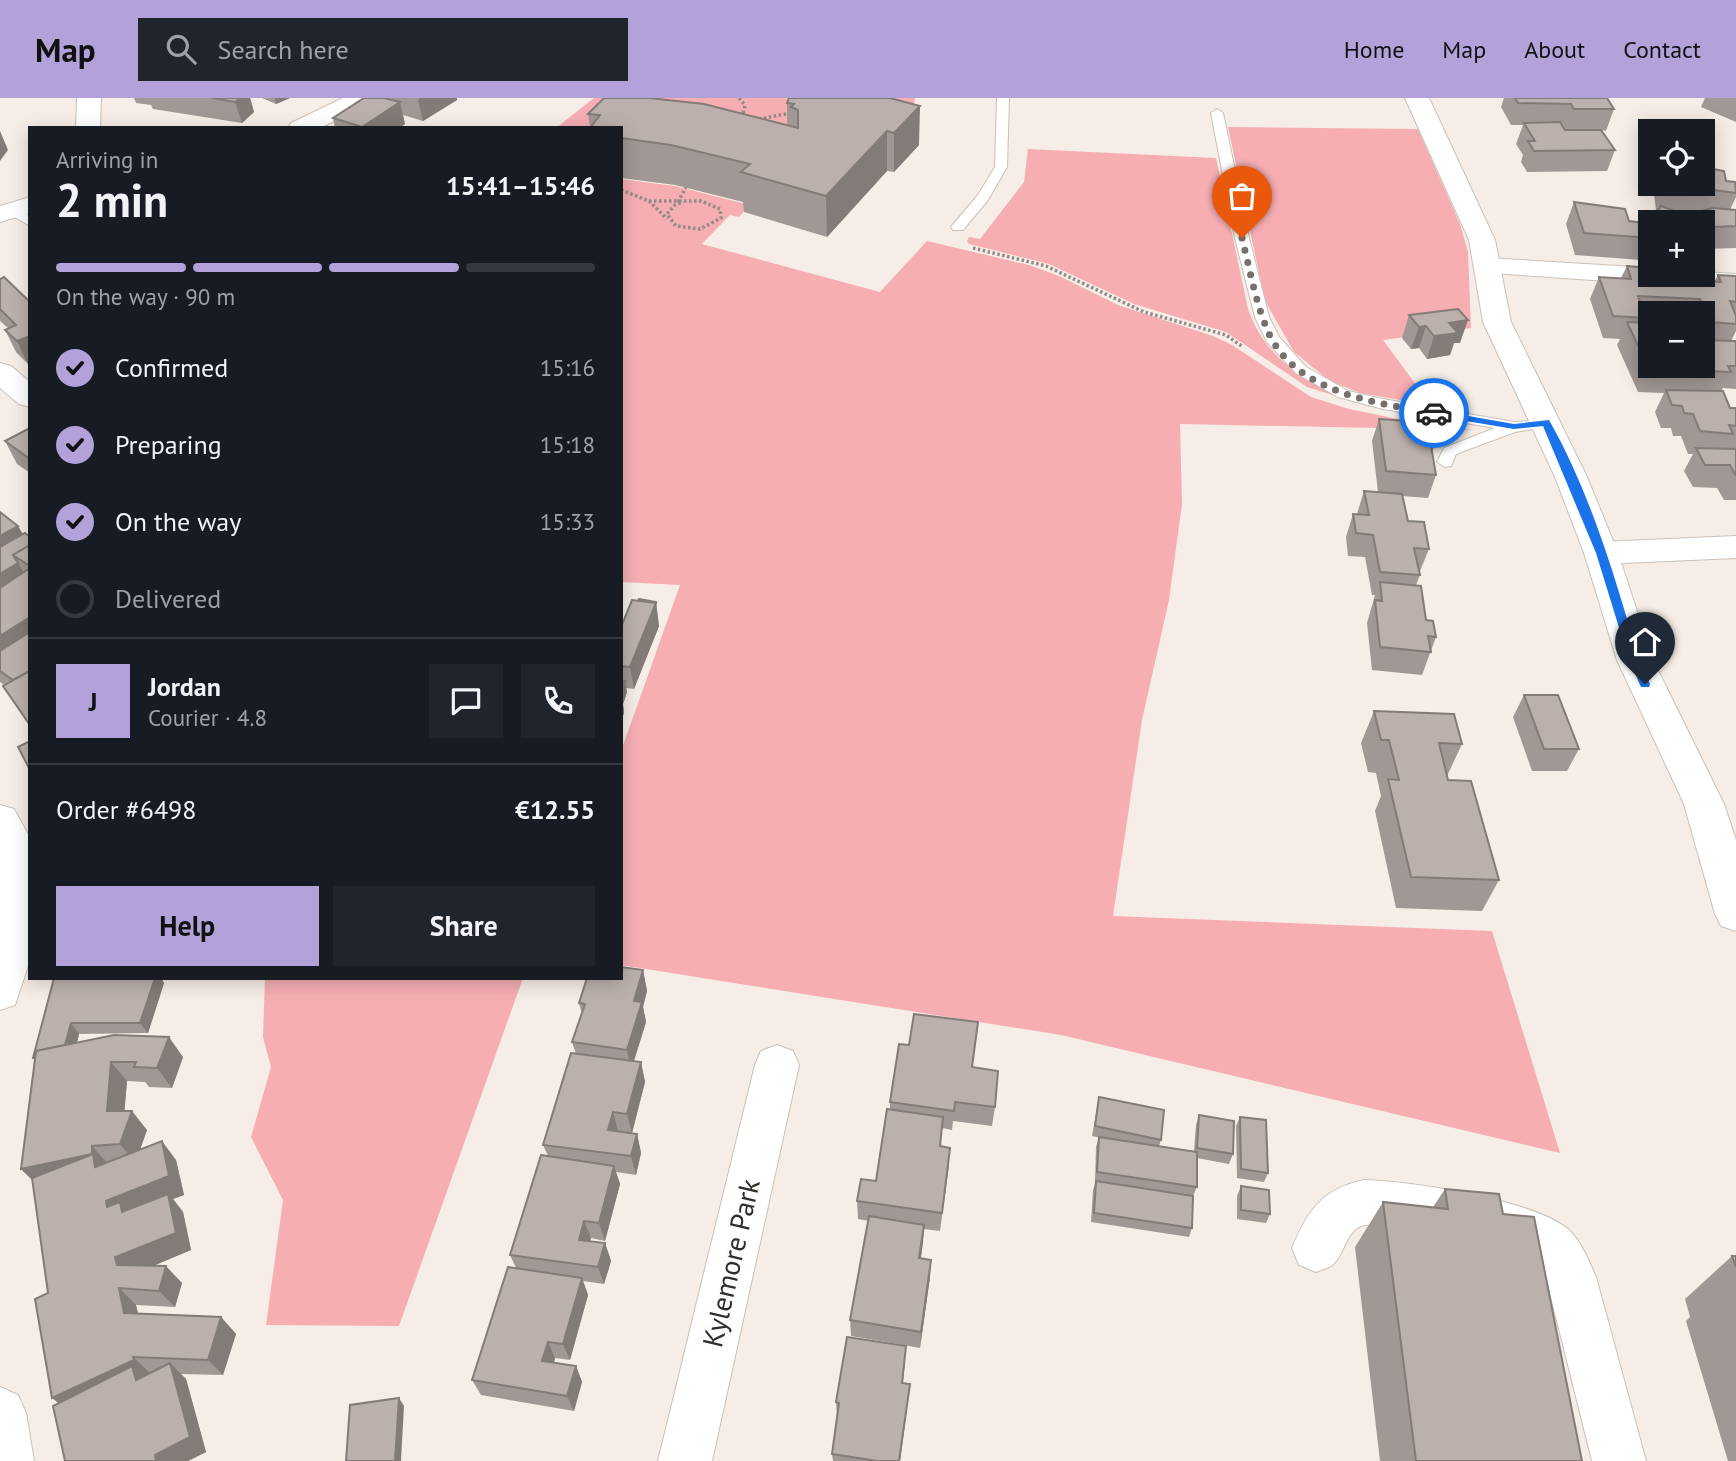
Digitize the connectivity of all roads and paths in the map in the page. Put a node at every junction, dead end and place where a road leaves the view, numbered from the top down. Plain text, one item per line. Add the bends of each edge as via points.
1 (89, 98) edge
2 (362, 98) edge
3 (739, 98) edge
4 (1003, 98) edge
5 (1417, 98) edge
6 (800, 113) edge
7 (1217, 113) dead end
8 (88, 126) edge
9 (304, 126) edge
10 (691, 180) edge
11 (623, 191) edge
12 (649, 201) junction
13 (681, 202) junction
14 (667, 219) junction
15 (958, 227) joint
16 (1488, 266) junction
17 (1736, 282) edge
18 (1249, 351) dead end
19 (0, 372) edge
20 (28, 396) edge
21 (1546, 422) junction
22 (1514, 427) junction
23 (1445, 462) dead end
24 (1736, 547) edge
25 (1601, 553) junction
26 (0, 820) edge
27 (25, 884) edge
28 (1736, 914) edge
29 (0, 992) edge
30 (777, 1065) dead end
31 (1316, 1248) dead end
32 (0, 1413) edge
33 (7, 1461) edge
34 (685, 1461) edge
35 (1619, 1461) edge

1 - 8 main road
2 - 9 main road
3 - 6 path via 747,118
4 - 15 lane via 1001,167
5 - 16 main road via 1472,216
7 - 22 lane via 1262,317 1272,339 1288,357 1320,383 1343,394
10 - 13 path via 683,189
11 - 12 path
12 - 13 path
12 - 14 path
13 - 14 path via 670,209
13 - 14 path via 715,205 721,218 712,226 696,229 678,227
15 - 18 path via 947,242 1046,266 1144,312 1226,335
16 - 17 main road
16 - 21 main road via 1497,322
19 - 20 main road
21 - 22 lane
21 - 25 main road
22 - 23 lane via 1450,451
24 - 25 main road
25 - 28 main road via 1635,660 1704,804
26 - 27 main road
27 - 29 main road
30 - 34 main road, Kylemore Park
31 - 35 main road via 1333,1220 1350,1206 1373,1201 1406,1203 1545,1242 1561,1256 1572,1277
32 - 33 main road

